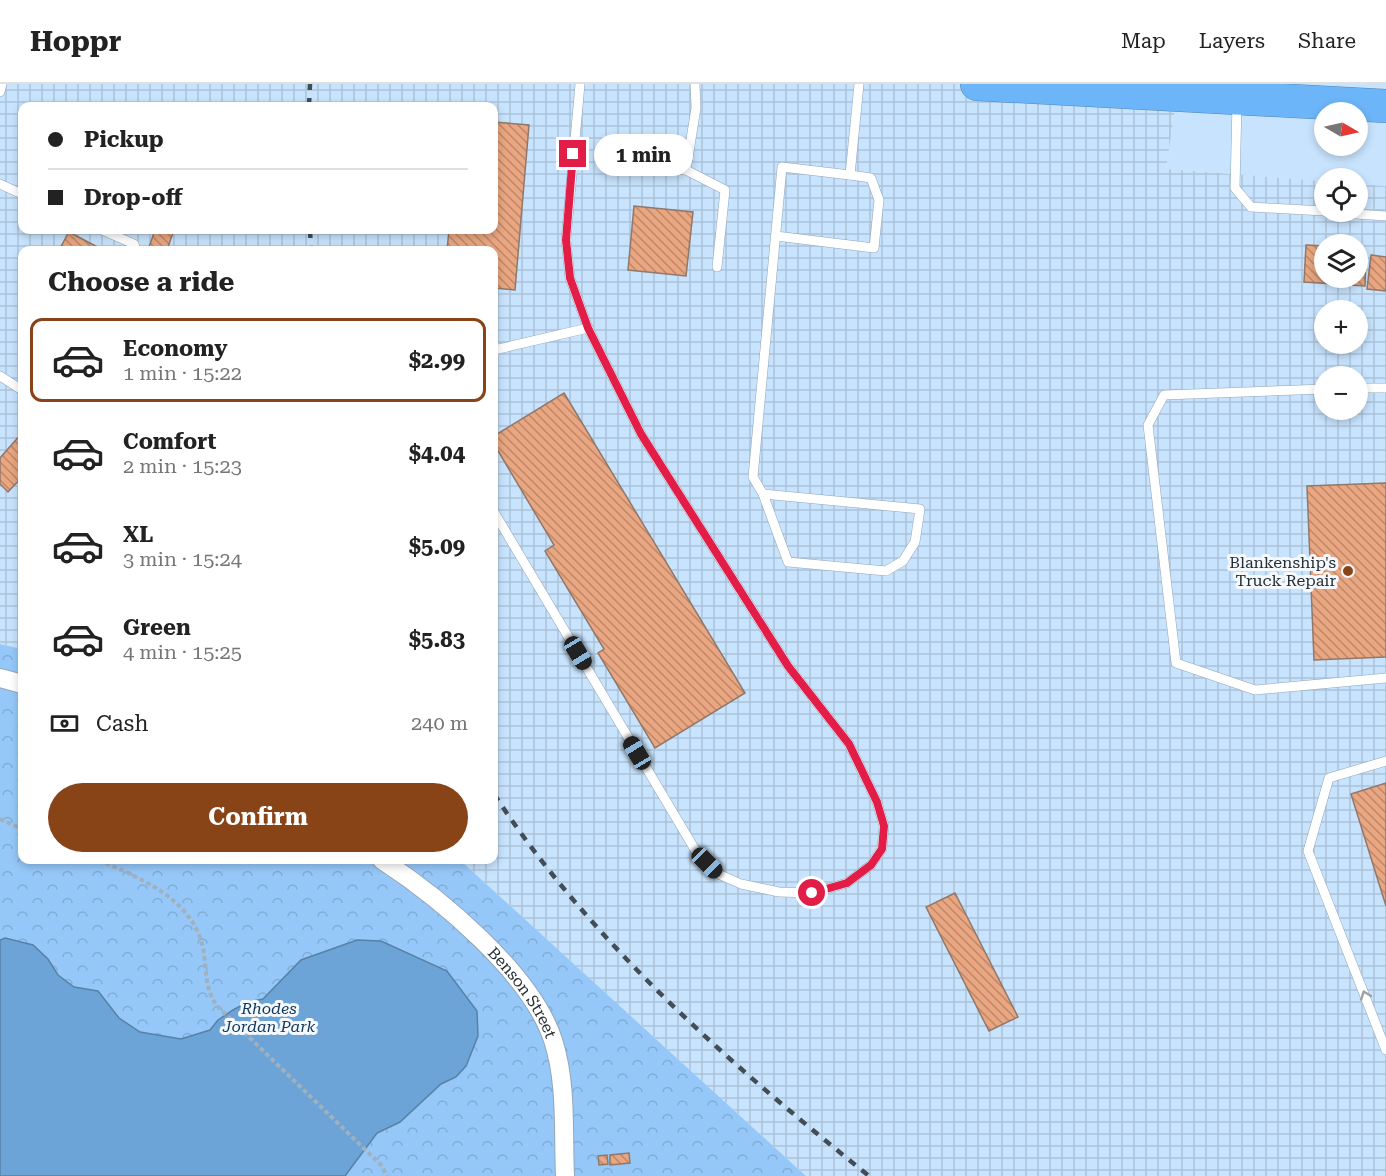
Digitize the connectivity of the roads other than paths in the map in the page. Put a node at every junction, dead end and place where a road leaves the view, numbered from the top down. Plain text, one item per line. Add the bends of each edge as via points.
1 (2, 84) edge
2 (580, 84) edge
3 (695, 84) edge
4 (859, 84) edge
5 (977, 84) edge
6 (1063, 87) edge
7 (0, 92) edge
8 (1238, 99) junction
9 (1386, 106) edge
10 (629, 164) dead end
11 (686, 170) junction
12 (850, 176) junction
13 (0, 184) edge
14 (18, 192) edge
15 (1314, 211) edge
16 (1368, 215) edge
17 (1386, 216) edge
18 (111, 234) edge
19 (776, 236) junction
20 (135, 246) edge
21 (717, 267) dead end
22 (588, 328) junction
23 (498, 349) edge
24 (0, 376) edge
25 (18, 387) edge
26 (1368, 388) edge
27 (1386, 388) edge
28 (1314, 390) edge
29 (763, 494) junction
30 (498, 519) edge
31 (0, 678) edge
32 (1386, 678) edge
33 (18, 683) edge
34 (1386, 761) edge
35 (387, 864) edge
36 (1384, 1037) edge
37 (1386, 1050) edge
38 (565, 1176) edge

1 - 7 lane
2 - 22 lane via 566,240 570,278
3 - 11 lane via 696,108
4 - 12 lane
5 - 6 highway
6 - 8 highway
8 - 9 highway
8 - 15 lane via 1235,188 1251,207
10 - 11 lane
11 - 21 lane via 725,190
12 - 19 lane via 782,167
12 - 19 lane via 871,178 879,200 874,248
13 - 14 lane
16 - 17 lane
18 - 20 lane
19 - 29 lane via 753,477
22 - 23 lane
22 - 30 lane via 641,434 788,666 849,744 884,826 882,849 871,865 847,883 812,893 779,892 716,873 697,854
24 - 25 lane
26 - 27 lane
28 - 32 lane via 1164,394 1148,425 1176,663 1255,690
29 - 29 lane via 788,562 886,571 903,561 915,542 920,509
31 - 33 street
36 -> 34 lane via 1308,851 1329,778
35 - 38 street, Benson Street via 450,911 505,965 545,1021 560,1067
36 - 37 lane

